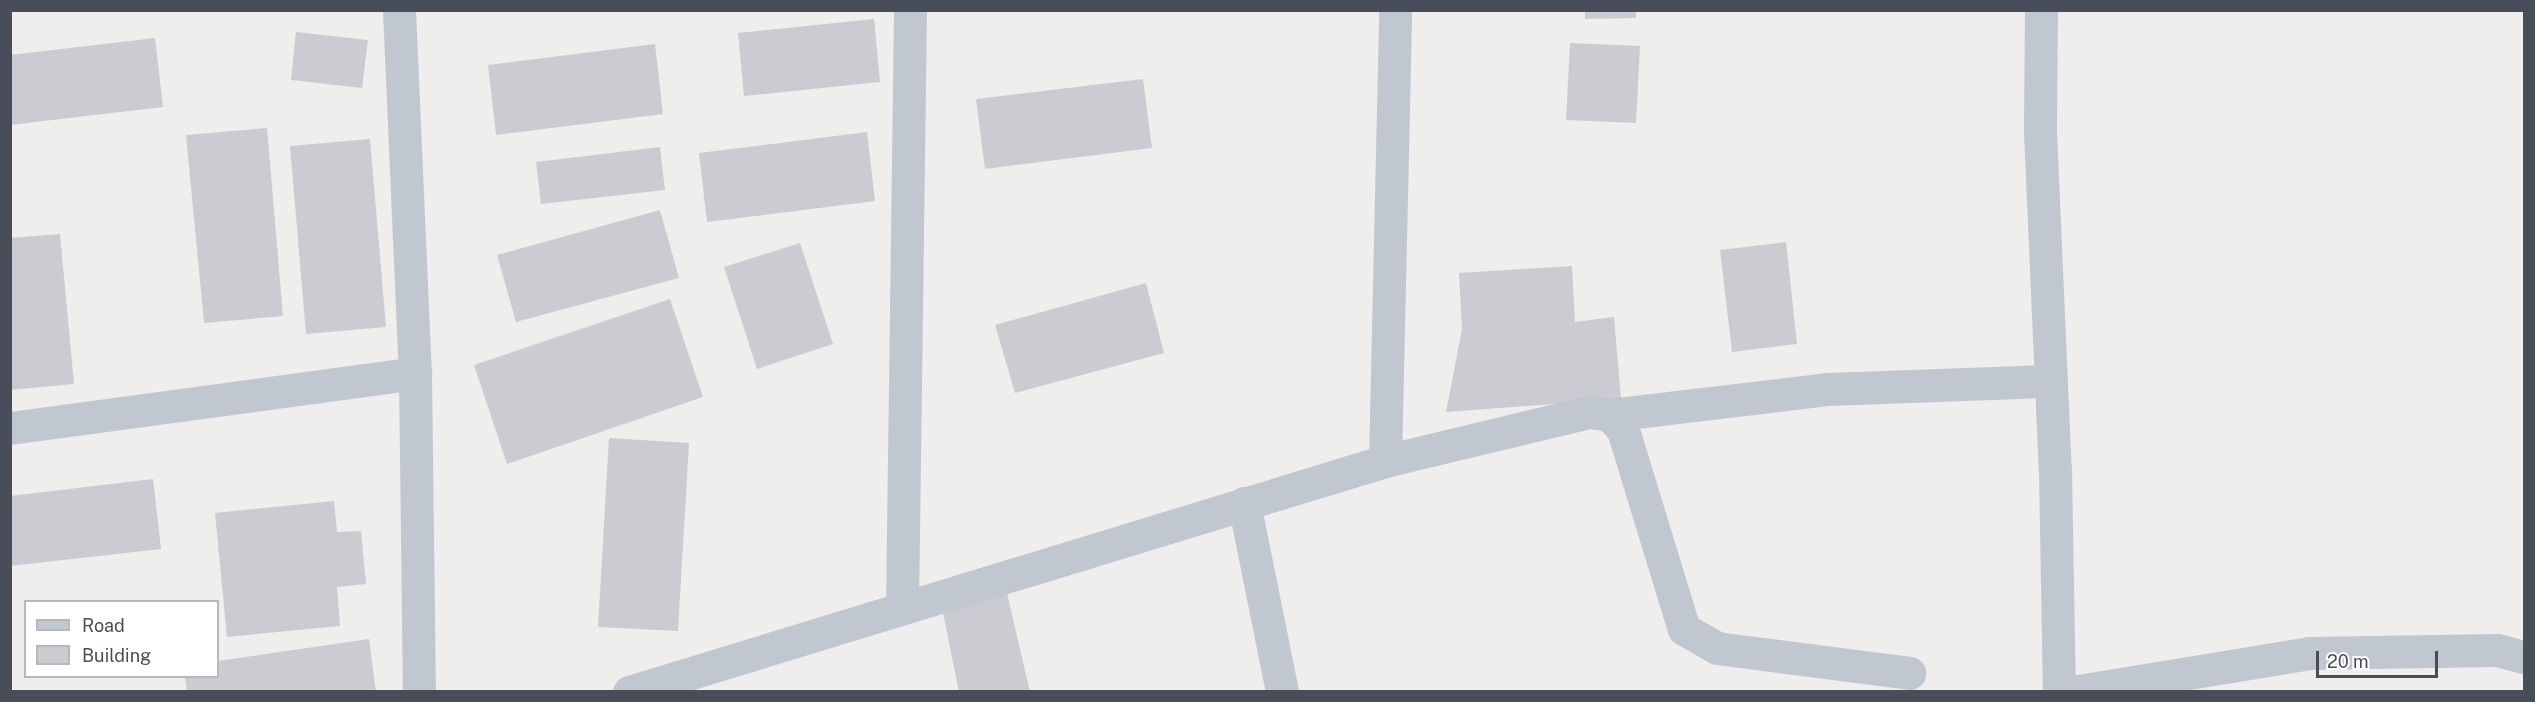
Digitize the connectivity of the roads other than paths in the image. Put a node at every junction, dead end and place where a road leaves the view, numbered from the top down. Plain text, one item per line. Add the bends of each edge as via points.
1 (399, 10) edge
2 (910, 10) edge
3 (1395, 10) edge
4 (2041, 10) edge
5 (415, 373) junction
6 (2049, 381) junction
7 (1610, 415) junction
8 (10, 428) edge
9 (1385, 461) junction
10 (1244, 503) junction
11 (902, 607) junction
12 (2524, 657) edge
13 (1909, 673) dead end
14 (419, 692) edge
15 (629, 692) edge
16 (1282, 692) edge
17 (2059, 692) edge
18 (2072, 692) edge

1 - 5 street
2 - 11 street
3 - 9 street
4 - 6 street via 2040,132
5 - 8 street
5 - 14 street
6 - 7 street via 1828,388
6 - 17 street
7 - 9 street via 1589,412
7 - 13 street via 1623,430 1684,629 1717,648
9 - 10 street
10 - 11 street
10 - 16 street
11 - 15 street
12 - 18 street via 2498,650 2309,653

